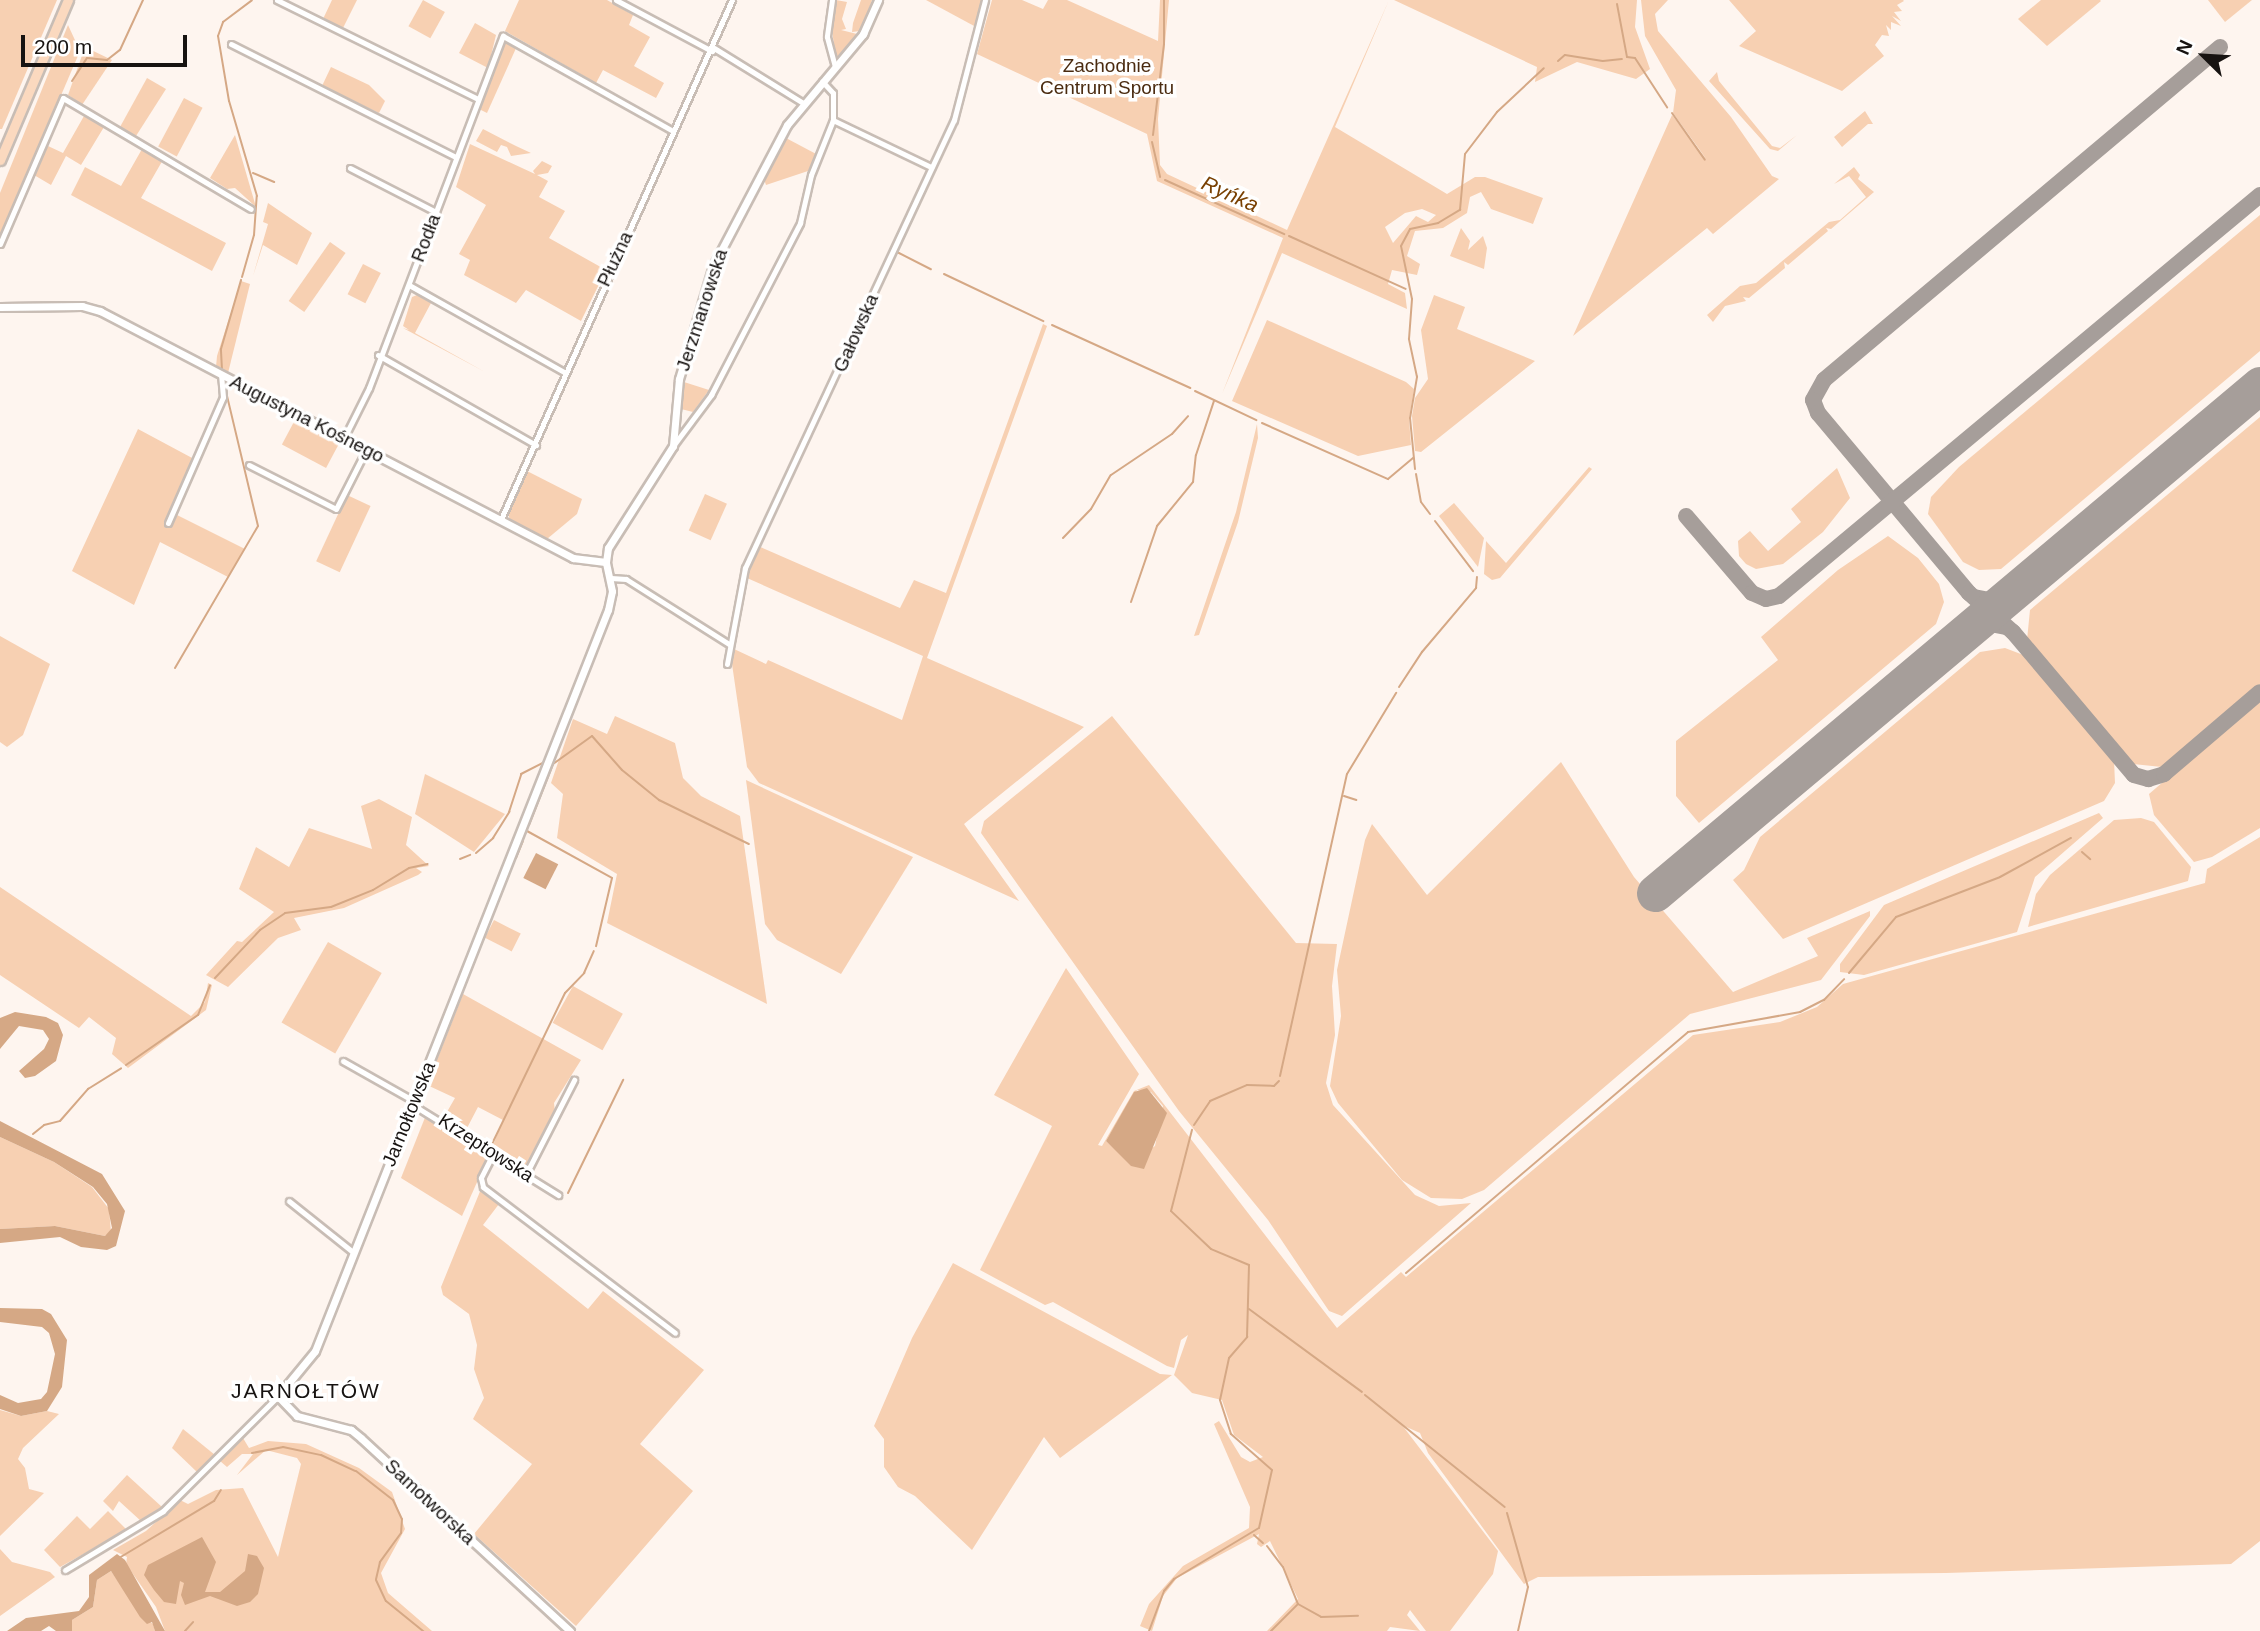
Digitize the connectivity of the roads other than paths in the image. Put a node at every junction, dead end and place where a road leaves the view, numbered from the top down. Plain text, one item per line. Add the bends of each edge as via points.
1 (68, 0) edge
2 (277, 0) edge
3 (616, 0) edge
4 (732, 0) edge
5 (832, 0) edge
6 (877, 0) edge
7 (985, 0) edge
8 (231, 44) dead end
9 (713, 49) junction
10 (835, 67) junction
11 (822, 81) junction
12 (478, 99) junction
13 (803, 103) junction
14 (833, 120) junction
15 (673, 131) junction
16 (456, 157) junction
17 (0, 160) edge
18 (931, 167) junction
19 (350, 168) dead end
20 (251, 209) dead end
21 (436, 212) junction
22 (0, 244) edge
23 (409, 285) junction
24 (0, 307) edge
25 (378, 355) junction
26 (566, 373) junction
27 (221, 374) junction
28 (677, 416) junction
29 (692, 418) junction
30 (344, 438) junction
31 (536, 445) junction
32 (673, 446) junction
33 (366, 450) junction
34 (249, 465) dead end
35 (501, 519) junction
36 (168, 523) dead end
37 (606, 562) junction
38 (611, 578) junction
39 (729, 644) junction
40 (727, 664) dead end
41 (343, 1061) dead end
42 (573, 1080) dead end
43 (413, 1103) junction
44 (494, 1152) junction
45 (526, 1174) junction
46 (558, 1195) dead end
47 (289, 1201) dead end
48 (353, 1252) junction
49 (674, 1333) dead end
50 (278, 1396) junction
51 (65, 1570) dead end
52 (570, 1631) edge

1 - 17 main road
2 - 12 street
3 - 9 street
4 - 9 street, Płużna
5 - 10 street via 827,37
6 - 10 street, Jerzmanowska via 867,28
7 - 18 street, Gałowska via 954,120
8 - 16 street
9 - 13 street
9 - 15 street, Płużna
10 - 11 street, Jerzmanowska
11 - 13 street, Jerzmanowska
11 - 14 street via 833,93
12 - 15 street, Rodła via 503,36
12 - 16 street, Rodła
13 - 28 street, Jerzmanowska via 779,139 711,271 679,379
14 - 18 street
14 - 29 street via 811,175 800,223 711,395
15 - 26 street, Płużna
16 - 21 street, Rodła
18 - 39 street, Gałowska via 813,428 752,550 739,588
19 - 21 street
20 - 22 street via 63,98
21 - 23 street, Rodła
23 - 25 street, Rodła
23 - 26 street
24 - 27 street, Augustyna Kośnego via 94,309
25 - 30 street, Rodła via 369,388
25 - 31 street
26 - 31 street, Płużna
27 - 30 street, Augustyna Kośnego
27 - 36 street via 223,397
28 - 29 street
28 - 32 street, Jerzmanowska
29 - 32 street
30 - 33 street, Augustyna Kośnego
31 - 35 street, Płużna
32 - 37 street, Jerzmanowska via 608,548
33 - 34 street via 336,509
33 - 35 street, Augustyna Kośnego
35 - 37 street, Augustyna Kośnego via 579,560
37 - 38 street, Jarnołtowska
38 - 39 street via 626,579
38 - 43 street, Jarnołtowska via 608,610
39 - 40 street, Gałowska
41 - 43 street, Krzeptowska
42 - 45 street
43 - 44 street, Krzeptowska
43 - 48 street, Jarnołtowska
44 - 45 street, Krzeptowska
44 - 49 street via 481,1178 482,1187
45 - 46 street, Krzeptowska
47 - 48 street
48 - 50 street, Jarnołtowska via 315,1351
50 - 51 street, Jarnołtowska via 163,1511
50 - 52 street, Samotworska via 297,1416 351,1430 361,1438

